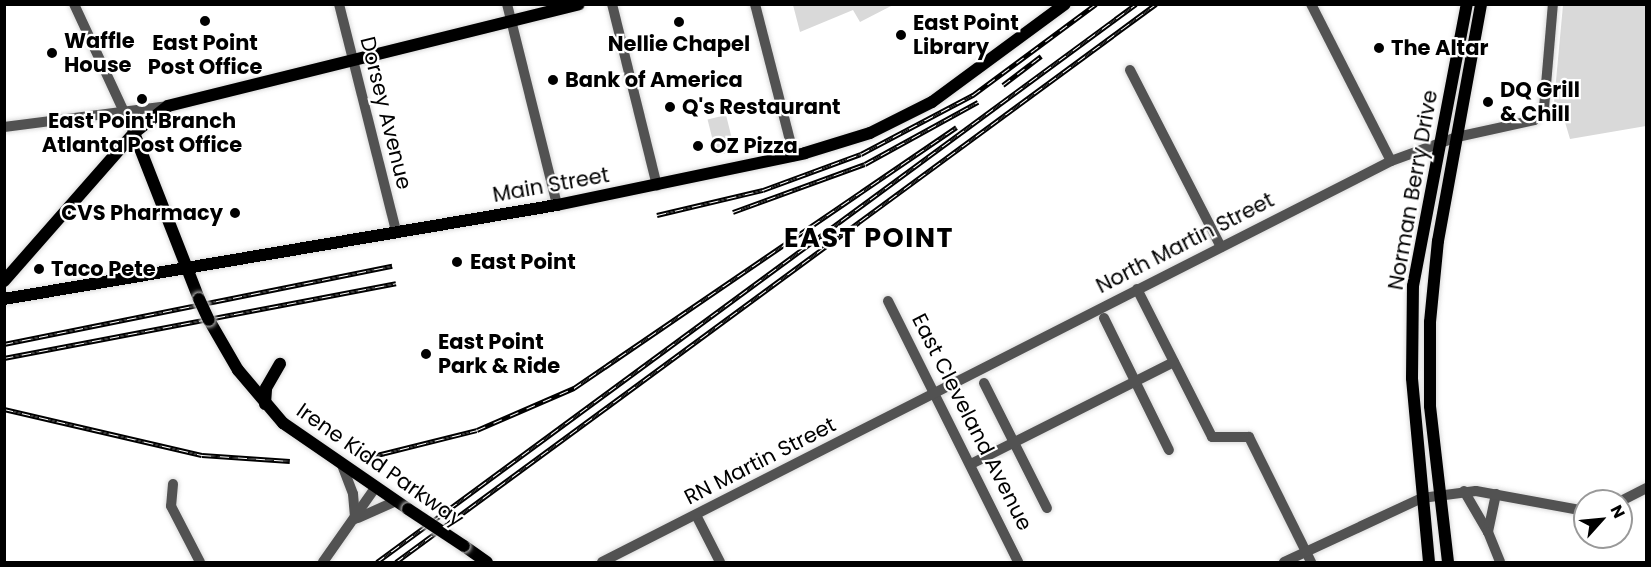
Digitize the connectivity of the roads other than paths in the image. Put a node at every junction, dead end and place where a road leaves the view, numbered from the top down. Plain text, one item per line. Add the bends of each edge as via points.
1 (74, 4) edge
2 (339, 4) edge
3 (507, 4) edge
4 (579, 4) edge
5 (612, 4) edge
6 (755, 4) edge
7 (1065, 4) edge
8 (1311, 4) edge
9 (1467, 4) edge
10 (1481, 4) edge
11 (1553, 4) edge
12 (512, 21) junction
13 (353, 60) junction
14 (1130, 70) dead end
15 (168, 106) junction
16 (128, 114) junction
17 (4, 127) edge
18 (134, 133) junction
19 (1457, 137) junction
20 (1441, 142) junction
21 (794, 156) junction
22 (1391, 161) junction
23 (657, 186) junction
24 (557, 205) junction
25 (396, 231) junction
26 (1221, 247) junction
27 (187, 268) junction
28 (4, 281) edge
29 (1137, 289) junction
30 (4, 299) edge
31 (888, 301) dead end
32 (1104, 318) dead end
33 (1174, 362) junction
34 (280, 364) dead end
35 (1135, 382) junction
36 (984, 383) dead end
37 (935, 393) junction
38 (265, 404) junction
39 (1014, 443) junction
40 (1168, 450) dead end
41 (971, 464) junction
42 (342, 465) junction
43 (173, 484) dead end
44 (375, 488) junction
45 (1647, 488) edge
46 (1464, 491) junction
47 (1496, 494) junction
48 (1439, 495) junction
49 (1633, 495) edge
50 (1422, 498) junction
51 (396, 501) junction
52 (1047, 508) dead end
53 (1573, 509) edge
54 (696, 515) junction
55 (355, 519) junction
56 (1488, 532) junction
57 (467, 549) junction
58 (1306, 552) junction
59 (200, 562) edge
60 (323, 562) edge
61 (481, 562) edge
62 (487, 562) edge
63 (602, 562) edge
64 (720, 562) edge
65 (1018, 562) edge
66 (1284, 562) edge
67 (1311, 562) edge
68 (1429, 562) edge
69 (1448, 562) edge
70 (1500, 562) edge

1 - 16 street
2 - 13 street, Dorsey Avenue
3 - 12 street
4 - 12 main road
5 - 23 street
6 - 21 street
7 - 21 main road, Main Street via 932,102 870,133
8 - 22 street
9 - 20 main road, Norman Berry Drive
10 - 19 main road, Norman Berry Drive
11 - 19 street, North Martin Street via 1541,114 1525,124
12 - 13 main road
12 - 24 street
13 - 15 main road
13 - 25 street, Dorsey Avenue
14 - 26 street
15 - 16 street
15 - 18 main road
16 - 17 street
16 - 18 street
18 - 27 main road, Irene Kidd Parkway
18 - 28 main road
19 - 20 street, North Martin Street
19 - 48 main road, Norman Berry Drive via 1430,322 1430,406
20 - 22 street, North Martin Street
20 - 50 main road, Norman Berry Drive via 1413,286 1412,378
21 - 23 main road, Main Street
22 - 26 street, North Martin Street
23 - 24 main road, Main Street
24 - 25 main road, Main Street
25 - 27 main road, Main Street
26 - 29 street, North Martin Street
27 - 30 main road, Main Street
27 - 38 main road, Irene Kidd Parkway, bridge via 209,320
29 - 33 street
29 - 37 street, North Martin Street
31 - 37 street, East Cleveland Avenue
32 - 35 street
33 - 35 street
33 - 58 street via 1212,437 1249,438
34 - 38 main road via 266,388
35 - 39 street
35 - 40 street
36 - 39 street
37 - 41 street, East Cleveland Avenue
37 - 54 street, RN Martin Street
38 - 42 main road, Irene Kidd Parkway
39 - 41 street
39 - 52 street
41 - 65 street, East Cleveland Avenue
42 - 44 main road, Irene Kidd Parkway
42 - 55 street via 353,494
43 - 59 street via 171,506
44 - 51 main road, Irene Kidd Parkway
44 - 55 street
45 - 49 street
46 - 47 street
46 - 48 street
46 - 56 street
47 - 53 street
47 - 56 street
48 - 50 street
48 - 69 main road, Norman Berry Drive
50 - 58 street
50 - 68 main road, Norman Berry Drive
51 - 55 street
51 - 57 main road, Irene Kidd Parkway, bridge
54 - 63 street, RN Martin Street
54 - 64 street
55 - 60 street
56 - 70 street
57 - 61 main road
57 - 62 main road, Irene Kidd Parkway
58 - 66 street
58 - 67 street

